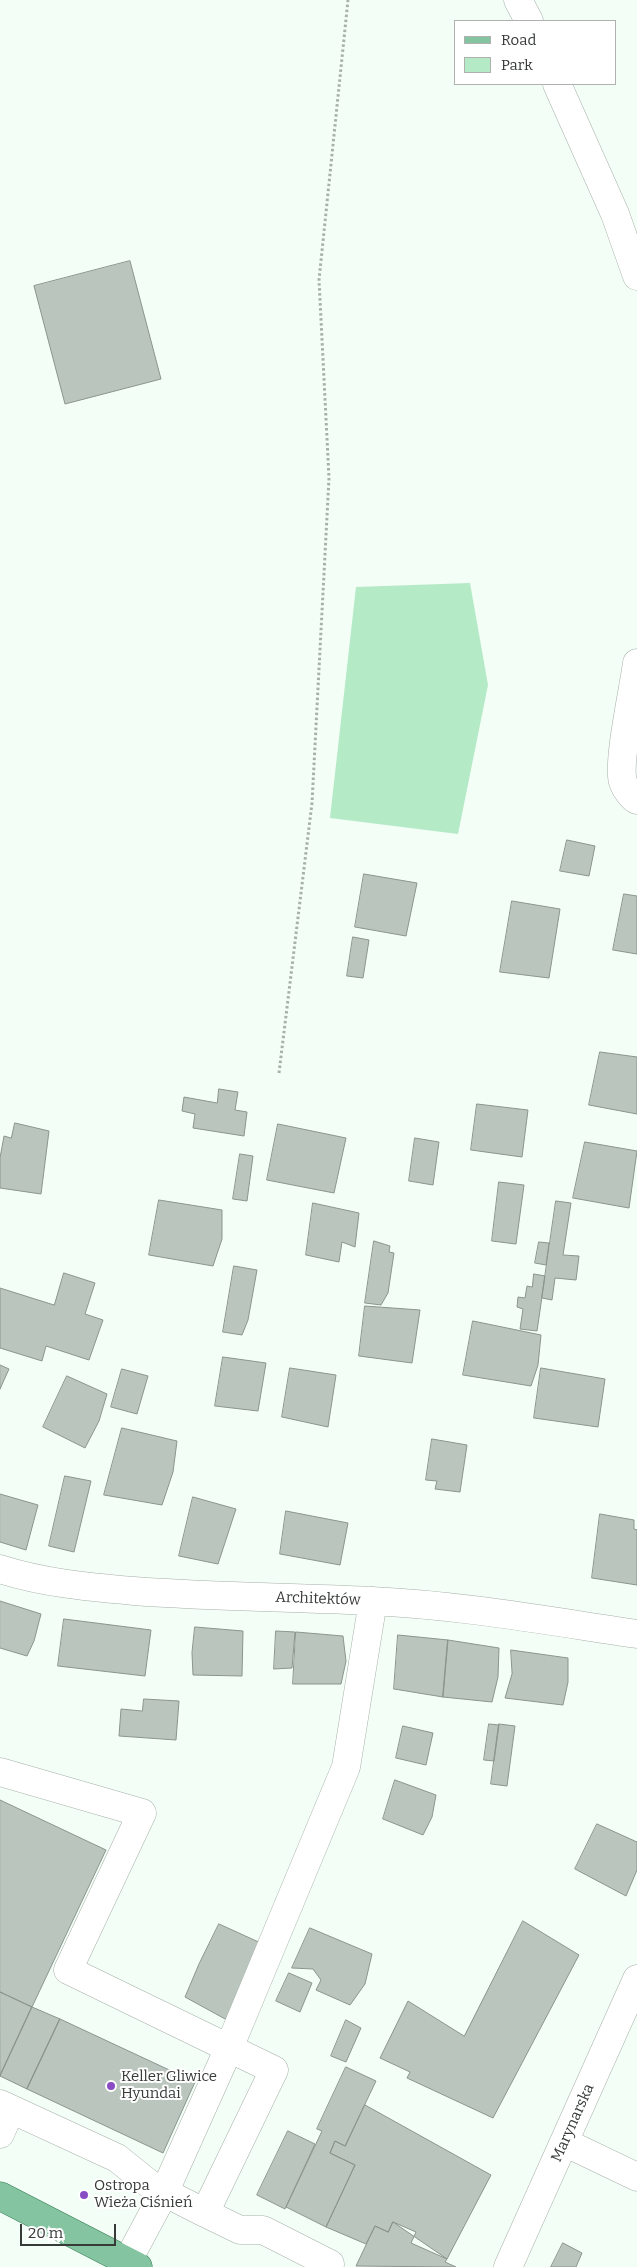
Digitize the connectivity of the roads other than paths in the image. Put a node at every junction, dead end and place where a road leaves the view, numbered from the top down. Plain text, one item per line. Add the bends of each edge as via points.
1 (518, 0) edge
2 (528, 20) edge
3 (557, 85) edge
4 (637, 276) edge
5 (637, 663) edge
6 (637, 800) edge
7 (0, 1569) edge
8 (373, 1601) junction
9 (637, 1634) edge
10 (0, 1772) edge
11 (637, 1979) edge
12 (229, 2048) junction
13 (6, 2107) edge
14 (0, 2134) edge
15 (564, 2142) junction
16 (637, 2177) edge
17 (164, 2193) junction
18 (0, 2196) edge
19 (205, 2213) junction
20 (132, 2264) edge
21 (330, 2266) edge
22 (508, 2267) edge

1 - 2 street
3 - 4 street via 615,214
5 - 6 street via 623,750 622,782
7 - 8 street, Architektów via 28,1578 163,1593
8 - 9 street, Architektów via 488,1611
8 - 12 street via 346,1768
10 - 12 street via 142,1813 68,1970
11 - 15 street, Marynarska
12 - 17 street
12 - 19 street via 274,2070
13 - 14 street
13 - 17 street via 117,2158
15 - 16 street
15 - 22 street, Marynarska
17 - 19 street
17 - 20 street
18 - 20 main road
19 - 21 street via 240,2230 263,2230

